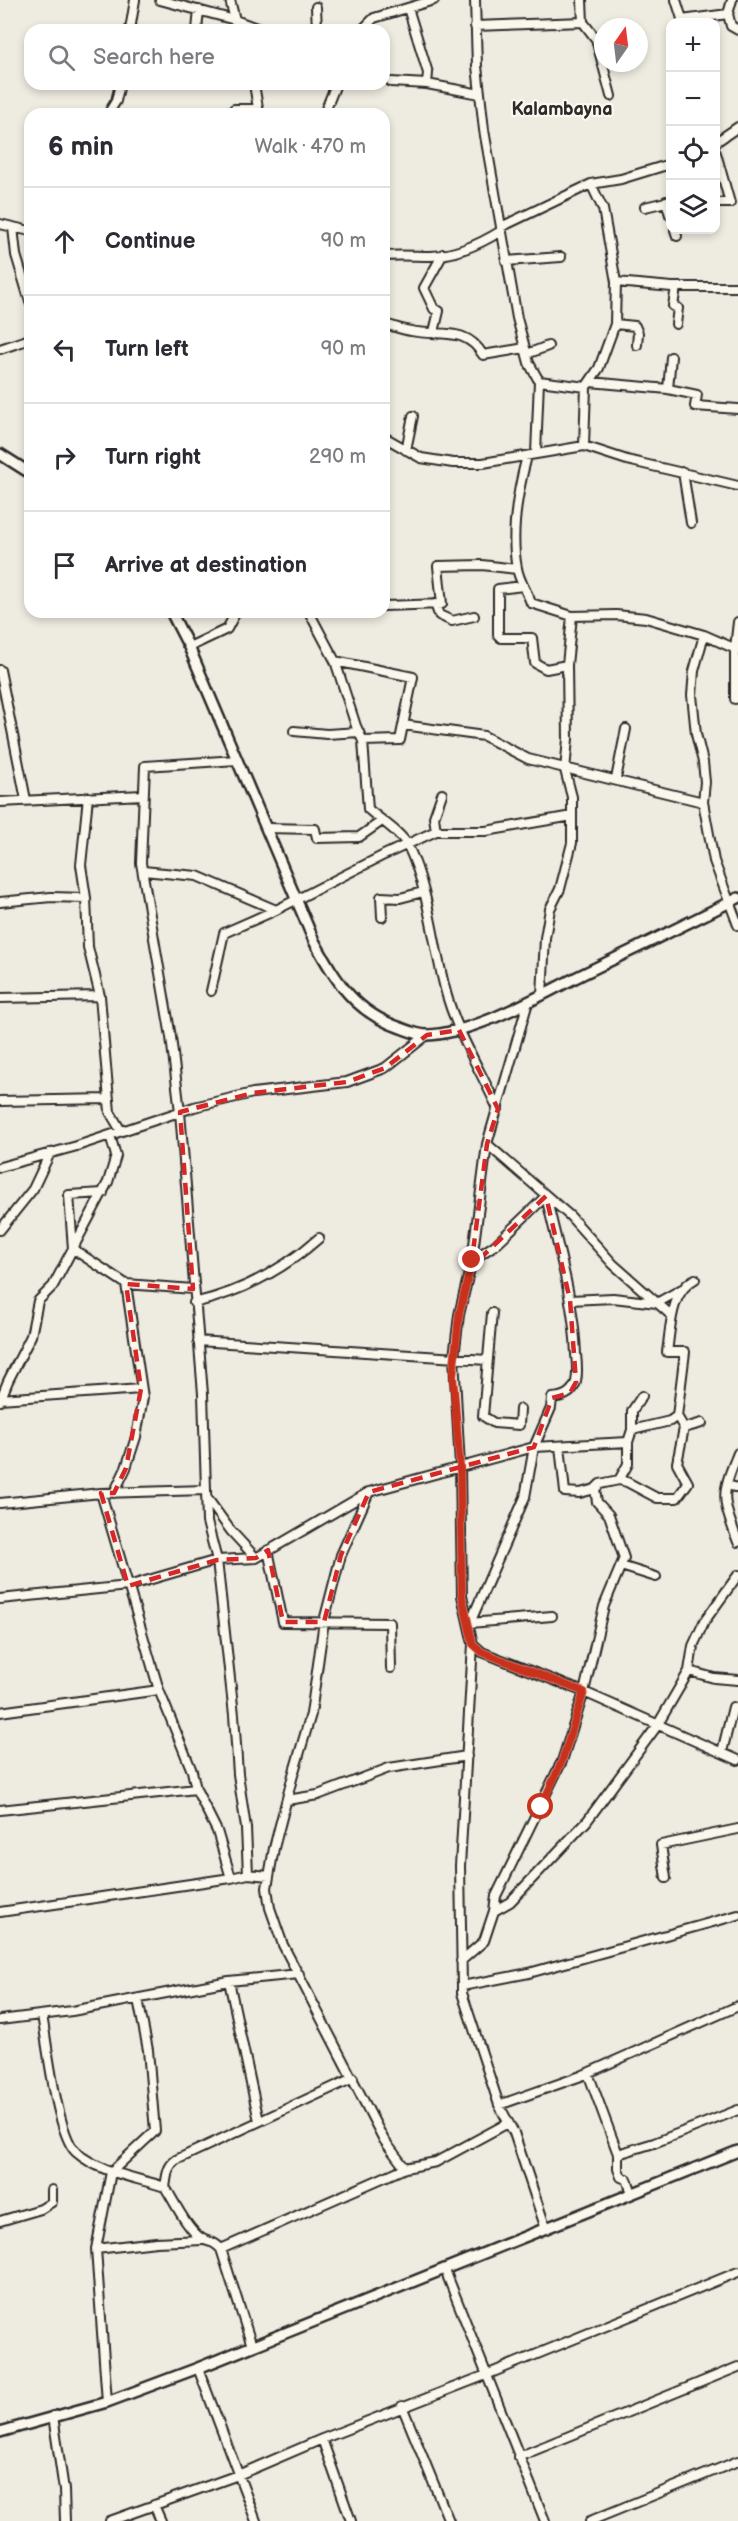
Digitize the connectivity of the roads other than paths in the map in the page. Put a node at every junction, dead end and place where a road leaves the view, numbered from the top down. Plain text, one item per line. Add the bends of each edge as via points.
1 (135, 0) edge
2 (160, 0) edge
3 (230, 0) edge
4 (399, 0) edge
5 (434, 0) edge
6 (475, 0) edge
7 (582, 0) edge
8 (676, 0) edge
9 (732, 0) edge
10 (316, 7) dead end
11 (405, 9) junction
12 (198, 10) junction
13 (728, 14) junction
14 (682, 18) edge
15 (702, 18) edge
16 (235, 20) junction
17 (583, 22) junction
18 (131, 24) edge
19 (197, 24) edge
20 (241, 24) edge
21 (317, 24) edge
22 (368, 24) edge
23 (475, 26) junction
24 (738, 30) edge
25 (391, 82) dead end
26 (427, 84) junction
27 (119, 90) edge
28 (255, 90) edge
29 (334, 90) edge
30 (480, 94) junction
31 (611, 96) dead end
32 (112, 108) edge
33 (258, 108) edge
34 (326, 108) edge
35 (738, 127) edge
36 (720, 139) edge
37 (666, 165) edge
38 (720, 167) edge
39 (591, 184) junction
40 (666, 202) edge
41 (720, 203) edge
42 (645, 207) dead end
43 (0, 224) edge
44 (13, 227) junction
45 (501, 229) junction
46 (24, 230) edge
47 (443, 254) junction
48 (390, 256) edge
49 (561, 257) dead end
50 (506, 261) junction
51 (24, 282) edge
52 (616, 282) junction
53 (676, 287) junction
54 (738, 287) edge
55 (615, 324) junction
56 (676, 324) dead end
57 (390, 326) edge
58 (435, 333) junction
59 (24, 341) edge
60 (637, 345) dead end
61 (548, 346) dead end
62 (0, 349) edge
63 (526, 351) junction
64 (671, 357) dead end
65 (538, 381) junction
66 (588, 384) junction
67 (668, 389) junction
68 (738, 410) edge
69 (413, 416) dead end
70 (390, 441) edge
71 (585, 446) junction
72 (406, 450) junction
73 (536, 453) junction
74 (0, 454) edge
75 (527, 456) junction
76 (24, 469) edge
77 (683, 472) junction
78 (738, 486) edge
79 (691, 523) dead end
80 (517, 569) junction
81 (523, 586) junction
82 (435, 604) junction
83 (390, 606) edge
84 (474, 616) dead end
85 (572, 616) junction
86 (174, 618) edge
87 (233, 618) edge
88 (312, 618) edge
89 (738, 622) edge
90 (704, 635) junction
91 (189, 647) junction
92 (736, 649) edge
93 (335, 661) junction
94 (567, 665) junction
95 (0, 670) edge
96 (735, 699) dead end
97 (404, 724) junction
98 (626, 729) dead end
99 (294, 731) dead end
100 (359, 732) junction
101 (363, 741) junction
102 (237, 760) junction
103 (565, 770) junction
104 (616, 779) junction
105 (442, 794) dead end
106 (144, 795) junction
107 (88, 797) junction
108 (26, 800) junction
109 (0, 802) edge
110 (703, 802) junction
111 (572, 816) junction
112 (382, 821) junction
113 (266, 828) junction
114 (436, 831) junction
115 (408, 843) junction
116 (143, 871) junction
117 (423, 892) junction
118 (86, 898) junction
119 (734, 900) edge
120 (297, 901) junction
121 (0, 902) edge
122 (276, 910) junction
123 (382, 917) dead end
124 (738, 925) edge
125 (211, 991) dead end
126 (542, 995) junction
127 (100, 996) junction
128 (0, 998) edge
129 (528, 1002) junction
130 (459, 1030) junction
131 (427, 1035) junction
132 (109, 1100) junction
133 (0, 1101) edge
134 (498, 1109) junction
135 (180, 1112) junction
136 (121, 1131) junction
137 (110, 1135) junction
138 (487, 1144) junction
139 (50, 1154) junction
140 (0, 1167) edge
141 (103, 1192) junction
142 (546, 1196) junction
143 (0, 1230) edge
144 (319, 1238) dead end
145 (73, 1249) junction
146 (472, 1260) junction
147 (695, 1279) dead end
148 (126, 1284) junction
149 (193, 1289) junction
150 (682, 1289) junction
151 (570, 1300) junction
152 (194, 1303) junction
153 (657, 1303) junction
154 (492, 1313) dead end
155 (672, 1316) junction
156 (198, 1341) junction
157 (454, 1359) junction
158 (487, 1360) junction
159 (141, 1389) junction
160 (642, 1396) dead end
161 (0, 1400) edge
162 (520, 1408) dead end
163 (677, 1416) junction
164 (702, 1423) dead end
165 (684, 1428) junction
166 (632, 1430) junction
167 (628, 1442) junction
168 (560, 1446) junction
169 (534, 1448) junction
170 (738, 1453) edge
171 (460, 1467) junction
172 (619, 1480) junction
173 (727, 1485) junction
174 (738, 1488) edge
175 (595, 1489) junction
176 (369, 1492) junction
177 (101, 1493) junction
178 (114, 1493) junction
179 (206, 1493) junction
180 (0, 1503) edge
181 (738, 1542) edge
182 (268, 1551) junction
183 (255, 1558) junction
184 (217, 1560) junction
185 (621, 1566) junction
186 (738, 1575) edge
187 (656, 1577) dead end
188 (128, 1586) junction
189 (0, 1599) edge
190 (552, 1616) dead end
191 (324, 1622) junction
192 (470, 1623) junction
193 (473, 1644) junction
194 (391, 1668) dead end
195 (689, 1671) junction
196 (738, 1680) edge
197 (159, 1690) junction
198 (584, 1692) junction
199 (733, 1707) dead end
200 (0, 1712) edge
201 (657, 1726) junction
202 (722, 1752) junction
203 (466, 1756) junction
204 (738, 1760) edge
205 (196, 1789) junction
206 (287, 1800) junction
207 (0, 1810) edge
208 (738, 1829) edge
209 (248, 1874) junction
210 (269, 1876) junction
211 (231, 1878) junction
212 (666, 1878) dead end
213 (494, 1911) junction
214 (0, 1912) edge
215 (738, 1915) edge
216 (461, 1961) junction
217 (299, 1974) junction
218 (229, 1981) junction
219 (462, 1986) junction
220 (138, 1999) junction
221 (738, 2006) edge
222 (42, 2014) junction
223 (0, 2020) edge
224 (588, 2073) junction
225 (353, 2078) junction
226 (499, 2105) junction
227 (738, 2110) edge
228 (259, 2121) junction
229 (508, 2123) junction
230 (738, 2151) edge
231 (618, 2154) junction
232 (405, 2168) junction
233 (111, 2172) junction
234 (165, 2187) junction
235 (52, 2190) dead end
236 (632, 2193) junction
237 (0, 2221) edge
238 (546, 2229) junction
239 (203, 2240) junction
240 (96, 2249) junction
241 (221, 2249) junction
242 (444, 2270) junction
243 (738, 2272) edge
244 (252, 2346) junction
245 (738, 2367) edge
246 (198, 2368) junction
247 (486, 2375) junction
248 (106, 2402) junction
249 (402, 2406) junction
250 (53, 2416) junction
251 (0, 2432) edge
252 (322, 2439) junction
253 (518, 2457) junction
254 (738, 2461) edge
255 (238, 2475) junction
256 (154, 2505) junction
257 (65, 2521) edge
258 (110, 2521) edge
259 (161, 2521) edge
260 (256, 2521) edge
261 (351, 2521) edge
262 (448, 2521) edge
263 (545, 2521) edge
264 (590, 2521) edge

1 - 18 street
2 - 12 street
3 - 16 street
4 - 11 street
5 - 11 street
6 - 23 street
7 - 17 street
8 - 14 street
9 - 13 street
10 - 21 street
11 - 22 street via 374,18
11 - 26 street via 428,73
12 - 16 street
12 - 19 street
13 - 15 street
13 - 24 street via 731,26
16 - 20 street
17 - 23 street
17 - 31 street via 596,39
23 - 30 street
25 - 26 street
26 - 30 street
27 - 32 street
28 - 33 street
29 - 34 street
30 - 45 street
35 - 36 street
37 - 39 street
38 - 41 street via 730,203
39 - 45 street
39 - 52 street via 603,209
40 - 42 street
43 - 44 street
44 - 46 street
44 - 51 street
45 - 47 street via 480,243
45 - 50 street
47 - 48 street
47 - 58 street via 424,288 434,309 439,311
49 - 50 street
50 - 63 street
52 - 53 street
52 - 55 street
53 - 54 street
53 - 56 street
55 - 60 street via 635,326
55 - 66 street via 599,368
57 - 58 street
58 - 63 street via 454,334 476,344 483,355
59 - 62 street
61 - 63 street
63 - 65 street
64 - 67 street
65 - 66 street
65 - 73 street
66 - 67 street
66 - 71 street
67 - 68 street via 697,395 695,406
69 - 72 street
70 - 72 street
71 - 73 street
71 - 77 street
72 - 75 street via 421,458 453,463
73 - 75 street
74 - 76 street
75 - 80 street via 518,502
77 - 78 street
77 - 79 street
80 - 81 street
80 - 82 street via 438,566 442,604
81 - 85 street via 531,603
81 - 94 street via 498,589 498,635 532,638 535,663 546,669
82 - 83 street
82 - 84 street via 439,615 452,621
85 - 90 street via 646,618
85 - 94 street
86 - 91 street
87 - 91 street via 227,629
88 - 93 street
89 - 92 street
90 - 92 street
90 - 110 street via 692,695 703,762
91 - 102 street
92 - 96 street
93 - 97 street via 413,677
93 - 100 street
94 - 103 street
95 - 108 street
97 - 101 street via 397,741
97 - 103 street via 484,736 528,759
98 - 104 street
99 - 100 street
100 - 101 street
101 - 112 street via 368,809
102 - 106 street via 145,766
102 - 113 street
103 - 104 street
103 - 111 street
104 - 110 street
105 - 114 street via 434,818
106 - 107 street
106 - 116 street
107 - 108 street
107 - 118 street via 81,865
108 - 109 street
110 - 119 street via 714,861
111 - 114 street via 486,831
111 - 126 street via 572,843 560,889 550,909 545,938
112 - 113 street via 359,837 317,838 315,829
112 - 115 street
113 - 120 street
114 - 115 street
115 - 117 street
115 - 120 street
116 - 122 street via 197,876
116 - 135 street
117 - 123 street via 400,898 381,897
117 - 130 street via 447,996
118 - 121 street
118 - 127 street via 88,947
119 - 124 street
119 - 126 street
120 - 122 street
120 - 131 street via 336,980 358,1006 389,1024
122 - 125 street via 224,933
126 - 129 street
127 - 128 street
127 - 132 street
129 - 130 street
129 - 134 street
130 - 131 street
130 - 134 street
131 - 135 street via 385,1068 347,1082 253,1093
132 - 133 street
132 - 136 street via 110,1112
134 - 138 street
135 - 136 street
135 - 149 street
136 - 137 street
137 - 139 street
137 - 141 street via 116,1156
138 - 142 street
138 - 146 street
139 - 140 street
139 - 143 street via 33,1189
141 - 145 street
141 - 145 street via 69,1195
142 - 146 street via 495,1245
142 - 151 street
142 - 153 street
144 - 152 street via 254,1283
145 - 148 street
145 - 161 street via 53,1286 38,1301 30,1336
146 - 157 street
147 - 150 street
148 - 149 street
148 - 159 street
149 - 152 street
150 - 153 street
150 - 155 street
151 - 153 street via 613,1298
151 - 169 street via 576,1382 570,1393 552,1398
152 - 156 street
153 - 155 street
154 - 158 street
155 - 163 street via 667,1352 685,1352
156 - 157 street
156 - 179 street
157 - 158 street
157 - 171 street
158 - 162 street via 483,1416 494,1423 519,1425
159 - 161 street
159 - 178 street via 136,1437
160 - 166 street via 632,1411
163 - 165 street
163 - 166 street
164 - 165 street
165 - 172 street via 677,1463 688,1483 677,1498 657,1498
166 - 167 street
167 - 168 street
167 - 172 street via 628,1464
168 - 169 street
168 - 175 street via 565,1492
169 - 171 street
169 - 192 street via 525,1497
170 - 173 street
171 - 176 street
171 - 192 street via 462,1596
172 - 175 street
173 - 174 street
173 - 181 street via 724,1503
175 - 185 street via 597,1502 609,1515 618,1537 624,1558
176 - 182 street
176 - 191 street via 341,1555
177 - 178 street
177 - 180 street
177 - 188 street
178 - 179 street
179 - 183 street
179 - 184 street via 207,1522
182 - 183 street
182 - 191 street via 284,1622
183 - 184 street
184 - 188 street
184 - 209 street
185 - 187 street
185 - 198 street via 604,1606
186 - 195 street via 704,1622 693,1646
188 - 189 street
188 - 197 street
190 - 192 street
191 - 194 street via 390,1623
191 - 206 street via 311,1714
192 - 193 street
193 - 198 street via 482,1652
193 - 203 street
195 - 196 street
195 - 201 street
197 - 200 street
197 - 205 street
198 - 201 street
198 - 213 street via 562,1761 496,1896
199 - 202 street
201 - 202 street
201 - 213 street via 587,1821 510,1902
202 - 204 street
203 - 206 street via 389,1768 318,1795
203 - 216 street via 460,1866
205 - 207 street
205 - 211 street via 217,1831
206 - 210 street
208 - 212 street via 661,1845
209 - 210 street
209 - 211 street
210 - 217 street via 270,1908
211 - 214 street
213 - 216 street via 484,1941
215 - 219 street via 529,1973
216 - 219 street
217 - 218 street
217 - 225 street
218 - 220 street
218 - 228 street
219 - 226 street
220 - 222 street
220 - 233 street via 148,2050 155,2131
221 - 224 street
222 - 223 street
222 - 233 street via 66,2139 76,2152
224 - 226 street
224 - 231 street
225 - 228 street
225 - 232 street via 384,2140
226 - 229 street
227 - 231 street
228 - 234 street via 171,2163
229 - 232 street via 436,2162
229 - 238 street
230 - 236 street
231 - 236 street via 618,2169
232 - 241 street
233 - 234 street
233 - 240 street
234 - 239 street
235 - 237 street via 52,2202 47,2206
236 - 238 street
238 - 242 street
239 - 240 street
239 - 241 street via 215,2242
240 - 248 street
241 - 244 street
242 - 244 street
242 - 247 street
243 - 247 street
244 - 246 street
245 - 253 street
246 - 248 street
246 - 255 street
247 - 249 street
247 - 253 street
248 - 250 street
249 - 252 street
249 - 262 street
250 - 251 street
250 - 257 street
252 - 255 street
252 - 261 street
253 - 263 street
254 - 264 street
255 - 256 street
255 - 260 street
256 - 258 street
256 - 259 street

